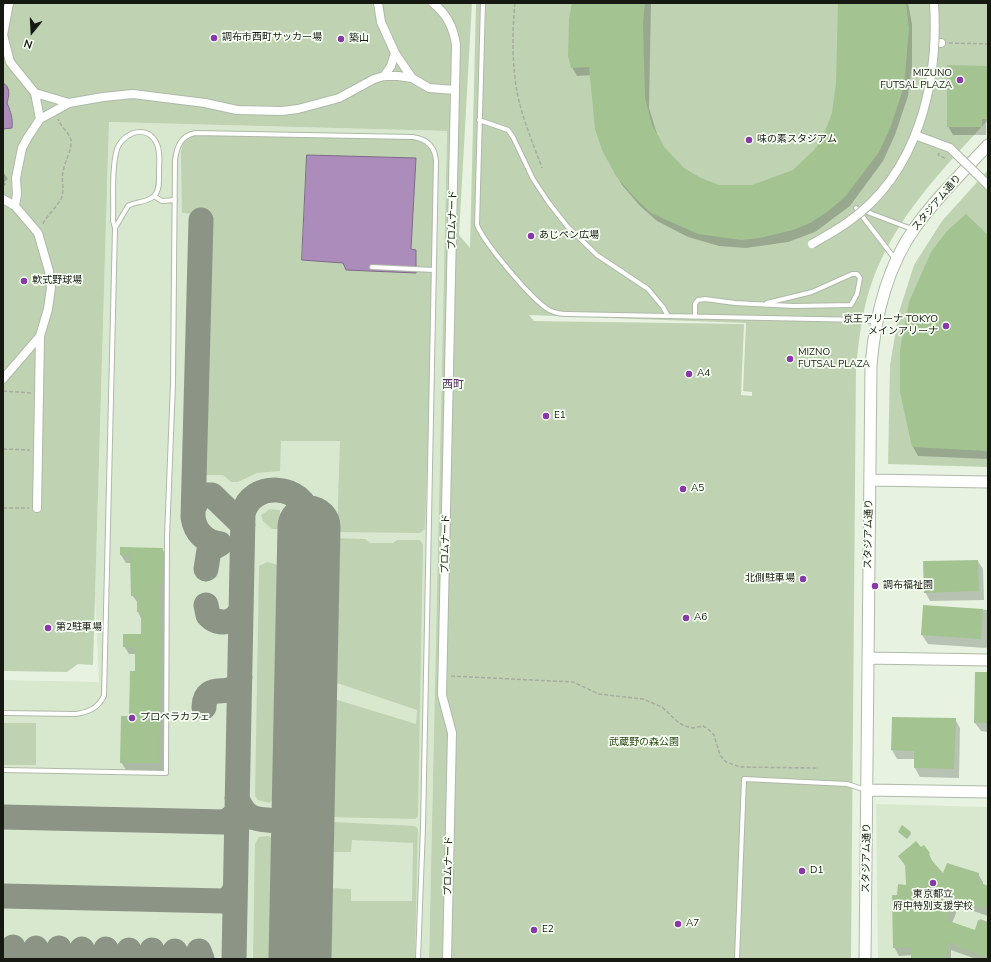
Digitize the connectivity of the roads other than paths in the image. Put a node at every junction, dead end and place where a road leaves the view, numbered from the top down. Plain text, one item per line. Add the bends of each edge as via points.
1 (9, 3) edge
2 (378, 3) edge
3 (433, 3) edge
4 (482, 3) edge
5 (934, 3) edge
6 (395, 53) junction
7 (384, 76) junction
8 (412, 78) junction
9 (455, 90) junction
10 (35, 93) junction
11 (69, 103) junction
12 (40, 119) junction
13 (479, 120) junction
14 (915, 134) junction
15 (988, 145) edge
16 (988, 185) edge
17 (154, 196) junction
18 (3, 199) edge
19 (175, 200) junction
20 (15, 206) junction
21 (115, 228) junction
22 (913, 230) junction
23 (812, 244) dead end
24 (896, 261) junction
25 (372, 266) dead end
26 (434, 270) junction
27 (767, 303) junction
28 (668, 316) junction
29 (695, 317) junction
30 (876, 322) junction
31 (40, 336) junction
32 (3, 379) edge
33 (870, 480) junction
34 (988, 482) edge
35 (37, 508) road end
36 (868, 658) junction
37 (988, 660) edge
38 (3, 713) edge
39 (3, 770) edge
40 (868, 790) junction
41 (988, 792) edge
42 (418, 959) edge
43 (447, 959) edge
44 (737, 959) edge
45 (865, 959) edge

1 - 10 street via 3,35 10,62
2 - 6 street via 381,22
3 - 9 street, プロムナード via 448,19 455,36
4 - 13 lane
5 - 14 street, bridge via 938,43 928,96
6 - 7 street via 391,66
6 - 8 street
7 - 8 street
7 - 11 street via 339,98 282,111 237,110 205,103 133,94
8 - 9 street via 429,88
9 - 43 street, プロムナード via 443,675 443,698 452,733
10 - 11 street
10 - 12 street
11 - 12 street
12 - 20 street via 22,148 16,178
13 - 28 lane via 508,130 541,192 567,226 598,255 648,289
13 - 28 lane via 477,225 505,265 541,303 557,313
14 - 16 street, bridge via 950,148
14 - 23 street, bridge via 908,152 882,190 849,221
15 - 22 street, スタジアム通り
17 - 19 lane via 162,201
17 - 21 lane via 128,206
17 - 21 lane via 159,182 158,146 150,136 135,132 122,140 116,153 113,221
18 - 20 street
19 - 26 lane via 176,150 180,140 191,134 419,138 431,145 436,156
19 - 39 lane via 173,383 167,536 166,773
20 - 31 street via 38,233 49,271 51,288
21 - 38 lane via 104,696 96,708 88,712
22 - 24 street, スタジアム通り
22 - 24 lane via 856,208
24 - 30 street, スタジアム通り
25 - 26 lane
26 - 42 lane
27 - 27 lane via 812,292 852,274 857,274 860,278 857,294 851,305 800,306
27 - 29 lane via 698,300 695,304
28 - 29 lane
29 - 30 lane
30 - 33 street, スタジアム通り via 871,365
31 - 32 street
31 - 35 street
33 - 34 street
33 - 36 street, スタジアム通り
36 - 37 street
36 - 40 street, スタジアム通り
40 - 41 street
40 - 44 lane via 847,784 744,778
40 - 45 street, スタジアム通り

